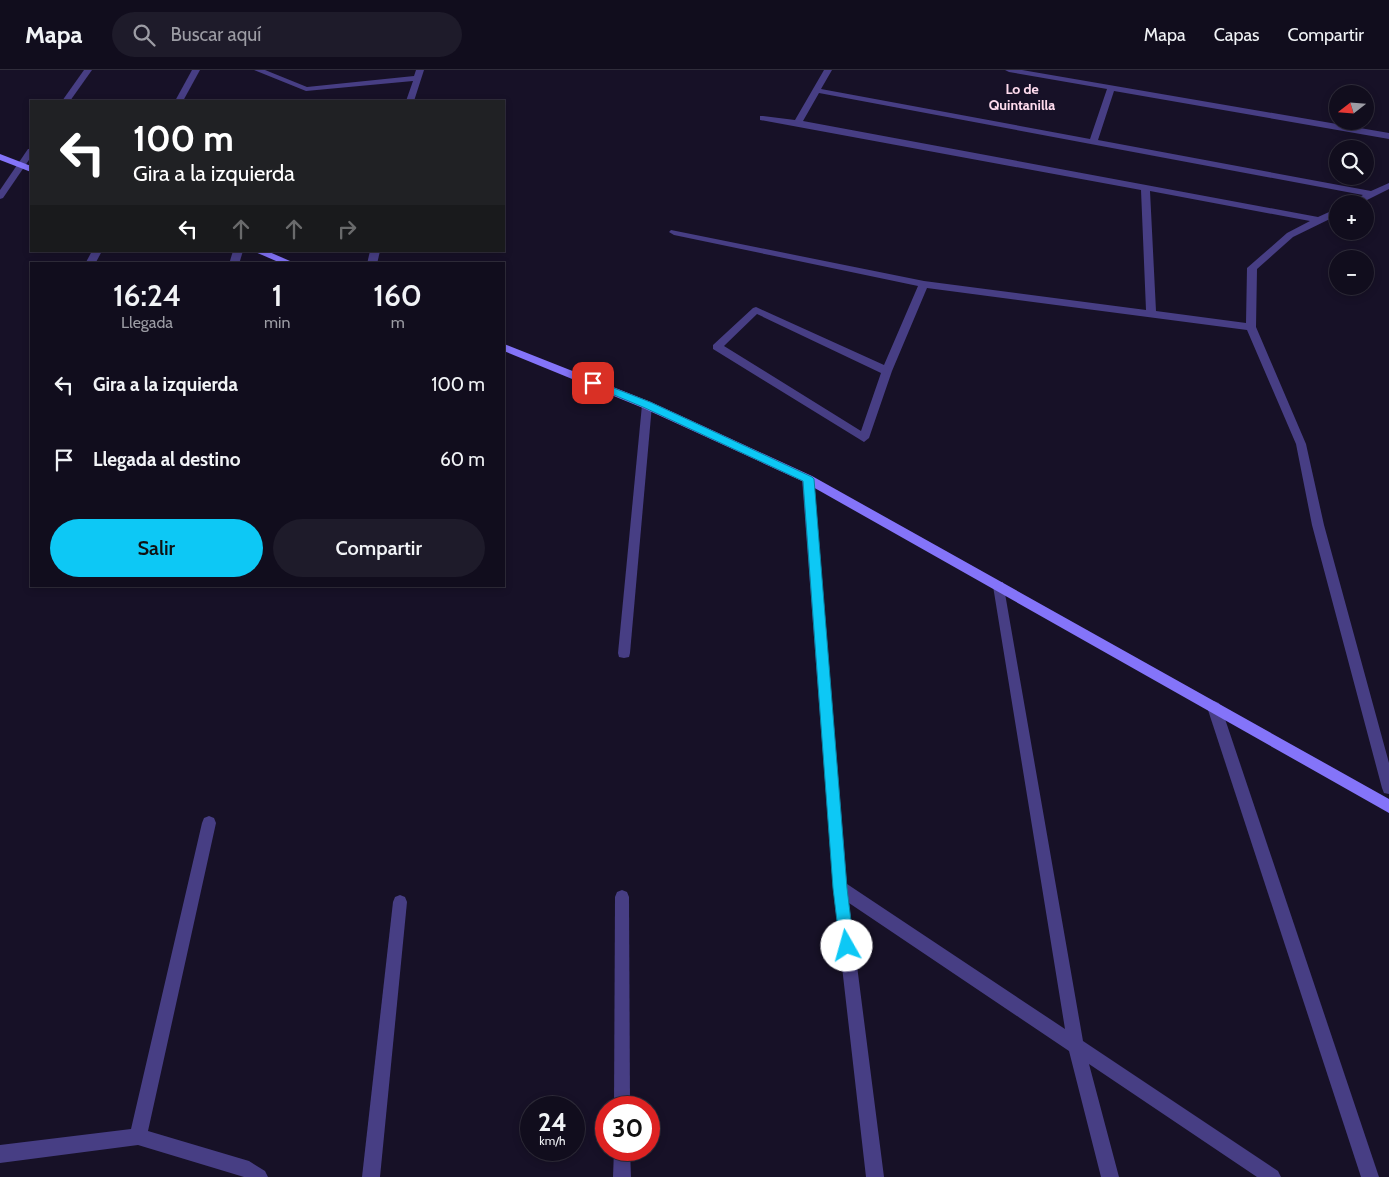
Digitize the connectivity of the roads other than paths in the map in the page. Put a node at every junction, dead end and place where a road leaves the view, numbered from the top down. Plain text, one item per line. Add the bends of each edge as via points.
1 (88, 70) edge
2 (196, 70) edge
3 (258, 70) edge
4 (828, 70) edge
5 (1009, 70) edge
6 (418, 74) edge
7 (1111, 88) junction
8 (816, 90) junction
9 (67, 100) edge
10 (180, 100) edge
11 (410, 100) edge
12 (763, 118) dead end
13 (798, 123) junction
14 (1389, 136) edge
15 (1093, 142) junction
16 (30, 152) edge
17 (0, 158) edge
18 (21, 165) junction
19 (30, 169) edge
20 (1389, 186) edge
21 (1145, 189) junction
22 (1371, 194) joint
23 (0, 196) edge
24 (1329, 215) edge
25 (1318, 220) junction
26 (674, 232) dead end
27 (261, 252) edge
28 (287, 262) edge
29 (924, 284) junction
30 (1151, 314) junction
31 (1251, 328) junction
32 (505, 347) edge
33 (887, 370) junction
34 (647, 405) junction
35 (808, 479) junction
36 (999, 586) junction
37 (624, 653) dead end
38 (1214, 707) junction
39 (1389, 788) edge
40 (1389, 806) edge
41 (209, 823) dead end
42 (840, 888) junction
43 (622, 897) dead end
44 (400, 902) dead end
45 (1076, 1046) junction
46 (622, 1096) edge
47 (138, 1137) junction
48 (0, 1154) edge
49 (622, 1161) edge
50 (259, 1177) edge
51 (371, 1177) edge
52 (622, 1177) edge
53 (875, 1177) edge
54 (1110, 1177) edge
55 (1272, 1177) edge
56 (1370, 1177) edge

1 - 9 street
2 - 10 street
3 - 6 street via 305,92
4 - 8 street
5 - 7 street
6 - 11 street
7 - 14 street
7 - 15 street
8 - 13 street
8 - 15 street
12 - 13 street
13 - 21 street
15 - 22 street
16 - 18 street
17 - 18 street
18 - 19 street
18 - 23 street
20 - 22 street
21 - 25 street
21 - 30 street
24 - 25 street
25 - 31 street via 1290,235 1252,268
26 - 29 street
27 - 28 street
29 - 30 street
29 - 33 street
30 - 31 street
31 - 39 street via 1301,444 1318,526
32 - 34 street
33 - 33 street via 756,310 717,347 864,438
34 - 35 street
34 - 37 street
35 - 36 street
35 - 42 street
36 - 38 street
36 - 45 street
38 - 40 street
38 - 56 street
41 - 47 street
42 - 45 street
42 - 53 street
43 - 46 street
44 - 51 street
45 - 54 street
45 - 55 street
47 - 48 street
47 - 50 street via 248,1170
49 - 52 street

